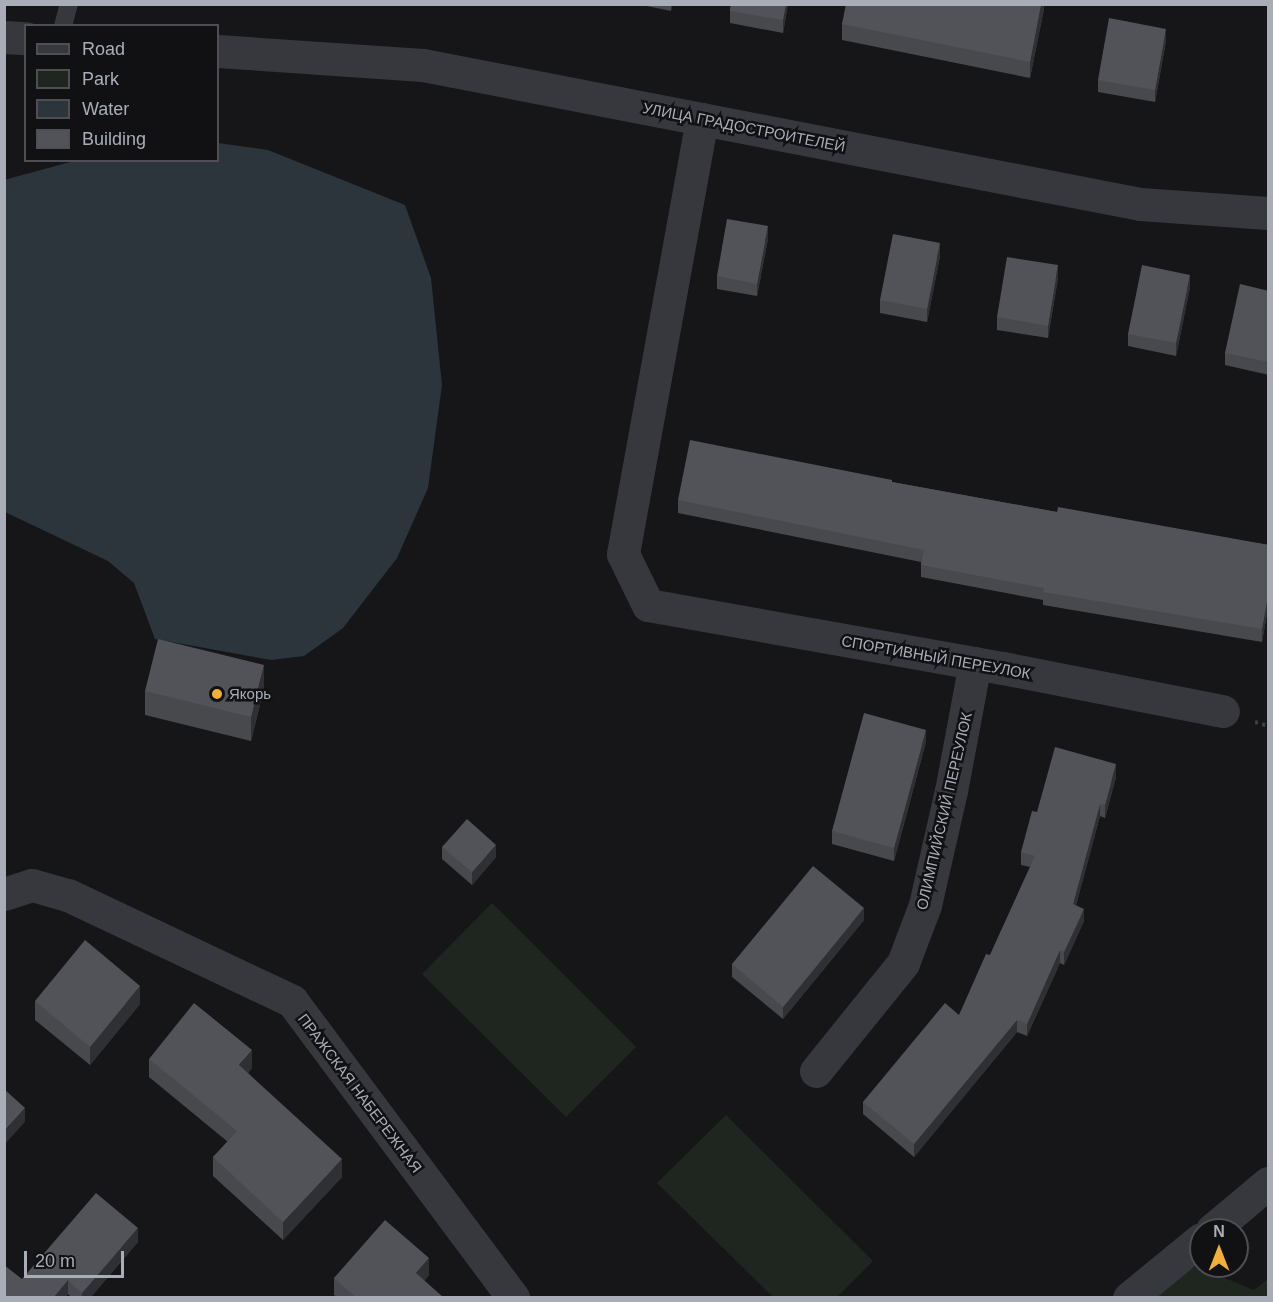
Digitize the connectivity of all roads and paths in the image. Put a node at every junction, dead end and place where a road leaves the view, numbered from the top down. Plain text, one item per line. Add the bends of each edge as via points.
1 (69, 4) edge
2 (64, 24) edge
3 (4, 37) edge
4 (24, 38) edge
5 (219, 51) edge
6 (702, 119) junction
7 (1269, 213) edge
8 (975, 663) junction
9 (1223, 711) dead end
10 (18, 889) edge
11 (816, 1071) dead end
12 (1269, 1184) edge
13 (1227, 1218) edge
14 (1189, 1249) edge
15 (513, 1298) edge
16 (1129, 1298) edge

1 - 2 lane
3 - 4 street
5 - 6 street, УЛИЦА ГРАДОСТРОИТЕЛЕЙ via 423,65
6 - 7 street, УЛИЦА ГРАДОСТРОИТЕЛЕЙ via 1140,204
6 - 8 street, СПОРТИВНЫЙ ПЕРЕУЛОК via 622,554 648,605
8 - 9 street, СПОРТИВНЫЙ ПЕРЕУЛОК
8 - 11 street, ОЛИМПИЙСКИЙ ПЕРЕУЛОК via 925,904 903,963
10 - 15 street, ПРАЖСКАЯ НАБЕРЕЖНАЯ via 68,895 292,1000
12 - 13 street
14 - 16 street

